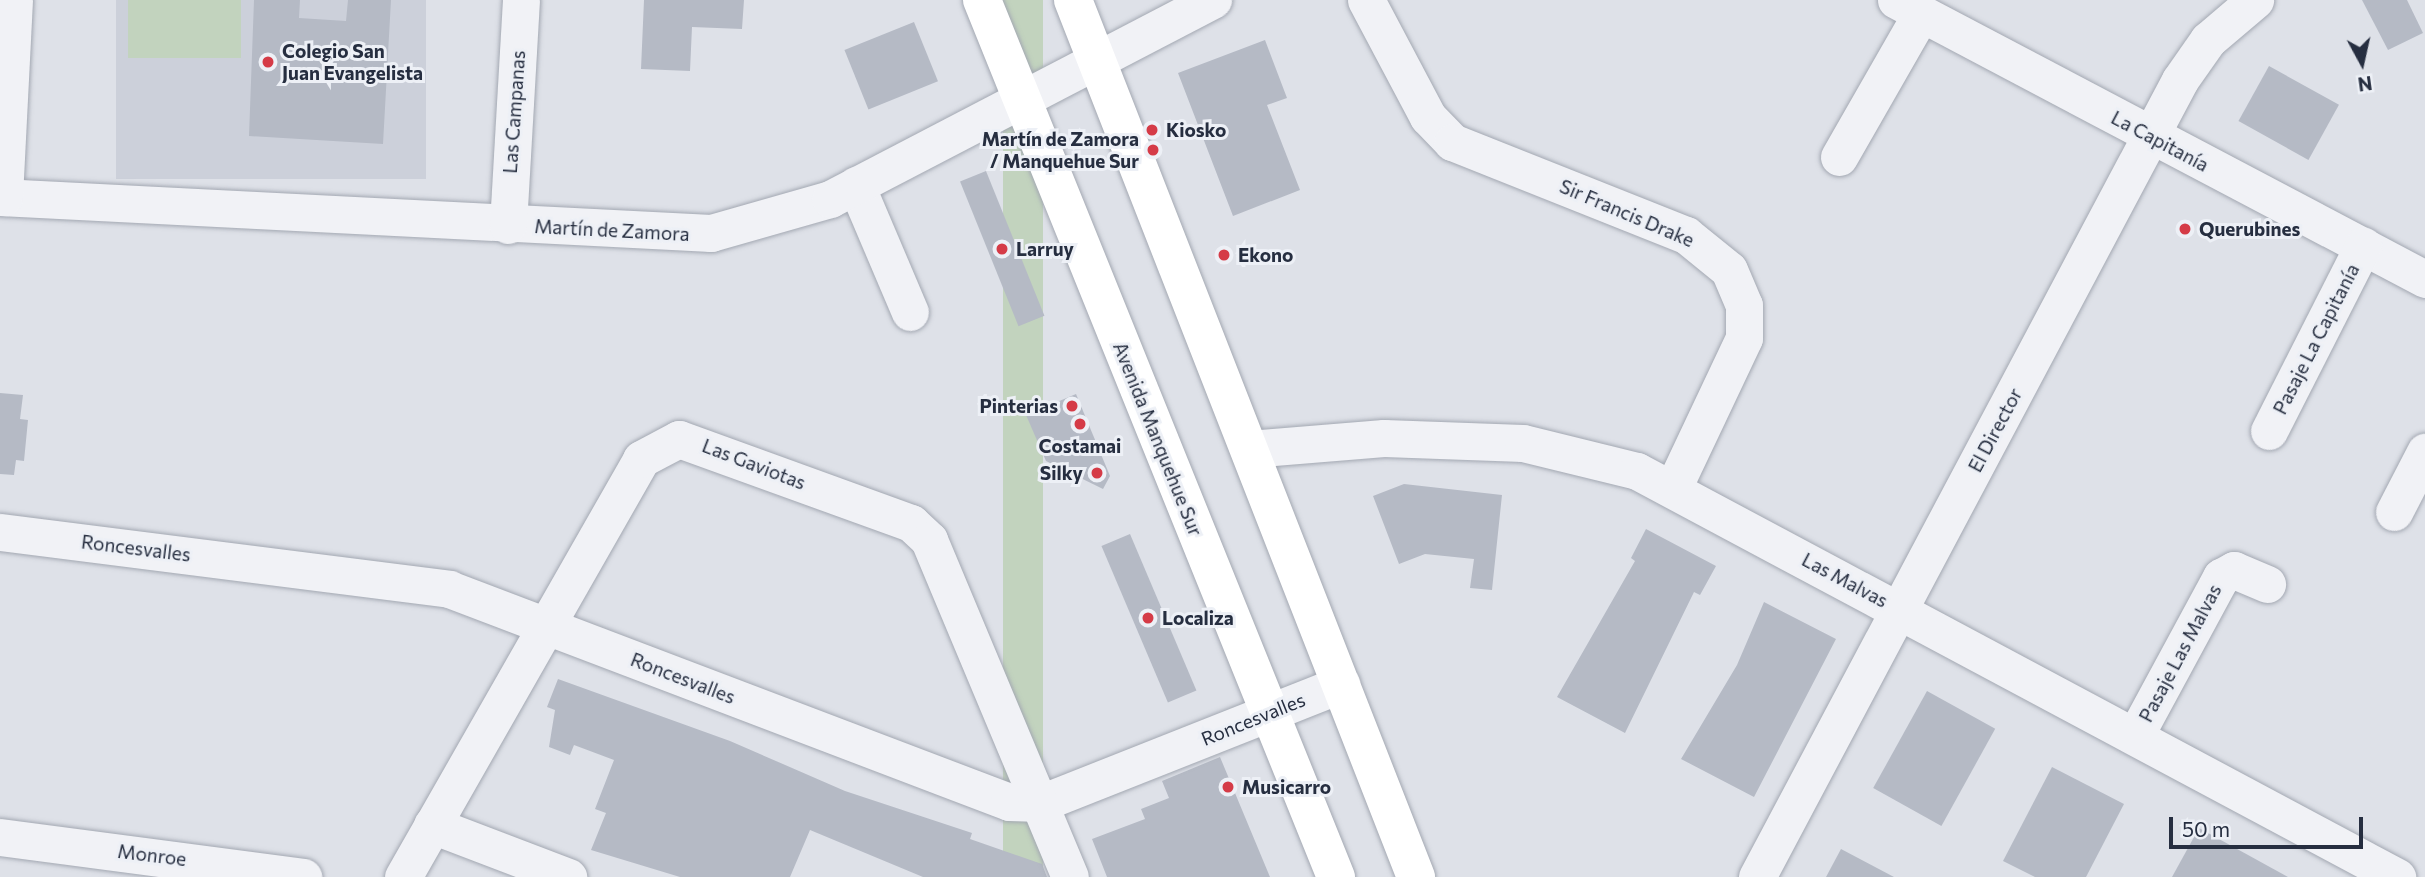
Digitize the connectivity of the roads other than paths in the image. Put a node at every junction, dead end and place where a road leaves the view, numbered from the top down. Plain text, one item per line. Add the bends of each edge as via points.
1 (13, 0) edge
2 (521, 0) edge
3 (982, 0) edge
4 (1073, 0) edge
5 (1213, 0) edge
6 (1366, 0) edge
7 (1908, 7) edge
8 (2231, 7) edge
9 (1097, 60) junction
10 (1022, 101) junction
11 (2150, 136) junction
12 (1839, 157) dead end
13 (856, 185) junction
14 (2, 197) edge
15 (508, 225) junction
16 (2363, 246) junction
17 (2425, 279) edge
18 (910, 312) dead end
19 (2269, 431) dead end
20 (1249, 449) junction
21 (2425, 452) edge
22 (1673, 488) junction
23 (2394, 512) dead end
24 (0, 531) edge
25 (2267, 584) dead end
26 (1900, 609) junction
27 (546, 625) junction
28 (1341, 684) junction
29 (1269, 713) junction
30 (2135, 736) junction
31 (1041, 803) junction
32 (432, 825) junction
33 (0, 837) edge
34 (303, 877) edge
35 (402, 877) edge
36 (568, 877) edge
37 (1070, 877) edge
38 (1336, 877) edge
39 (1416, 877) edge
40 (1757, 877) edge
41 (2397, 877) edge

1 - 14 street
2 - 15 street, Las Campanas
3 - 10 main road, Avenida Manquehue Sur
4 - 9 main road
5 - 9 street, Martín de Zamora
6 - 22 street, Sir Francis Drake via 1428,117 1452,142 1686,235 1729,270 1744,305 1744,338
7 - 11 street, La Capitanía
7 - 12 street
8 - 11 street, El Director via 2192,61
9 - 10 street, Martín de Zamora
9 - 20 main road
10 - 13 street, Martín de Zamora
10 - 29 main road, Avenida Manquehue Sur
11 - 16 street, La Capitanía
11 - 26 street, El Director
13 - 15 street, Martín de Zamora via 793,214 711,233
13 - 18 street
14 - 15 street, Martín de Zamora
16 - 17 street, La Capitanía
16 - 19 street, Pasaje La Capitanía
20 - 22 street, Las Malvas via 1384,438 1522,443 1600,458
20 - 28 main road
21 - 23 street
22 - 26 street, Las Malvas
24 - 27 street, Roncesvalles via 425,583
25 - 30 street, Pasaje Las Malvas via 2234,570 2221,577
26 - 30 street, Las Malvas
26 - 40 street, El Director
27 - 31 street, Roncesvalles via 1009,802
27 - 31 street, Las Gaviotas via 641,459 669,441 698,443 911,523 929,540
27 - 32 street, Las Gaviotas
28 - 29 street, Roncesvalles
28 - 39 main road
29 - 31 street, Roncesvalles
29 - 38 main road, Avenida Manquehue Sur
30 - 41 street, Las Malvas
31 - 37 street, Las Gaviotas
32 - 35 street, Las Gaviotas
32 - 36 street
33 - 34 street, Monroe

